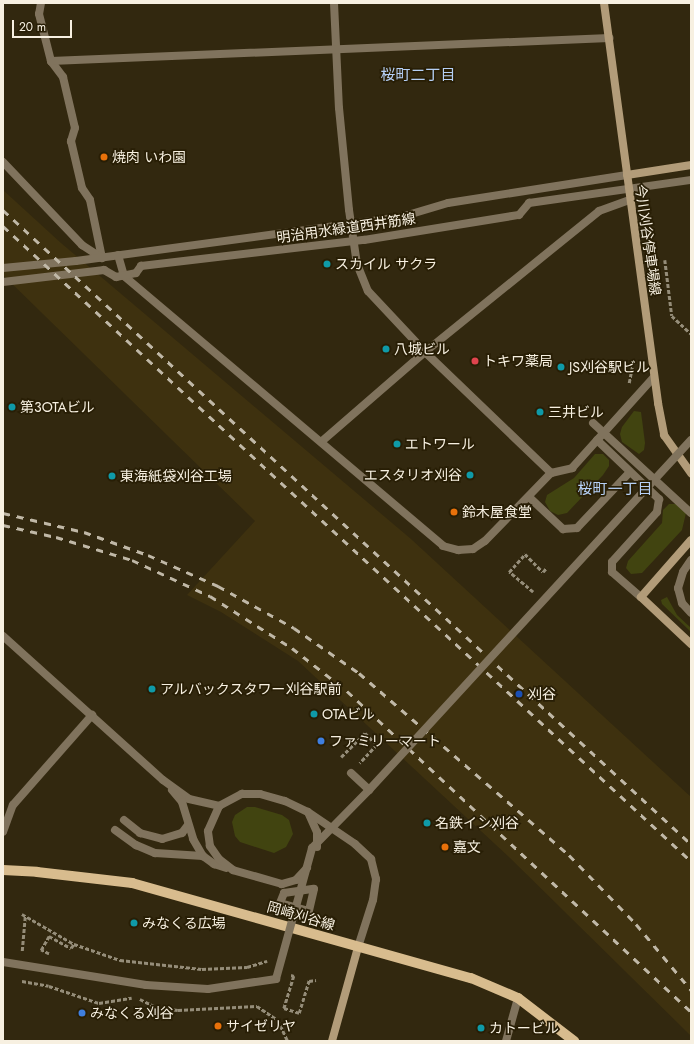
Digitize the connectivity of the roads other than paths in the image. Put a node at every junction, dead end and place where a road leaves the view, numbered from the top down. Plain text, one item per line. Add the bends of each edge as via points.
1 (41, 3) edge
2 (334, 3) edge
3 (604, 3) edge
4 (610, 38) junction
5 (337, 50) junction
6 (51, 61) junction
7 (3, 162) edge
8 (691, 165) edge
9 (626, 175) junction
10 (691, 180) edge
11 (629, 188) junction
12 (630, 200) junction
13 (350, 224) junction
14 (353, 242) junction
15 (118, 255) junction
16 (102, 258) junction
17 (3, 268) edge
18 (124, 276) junction
19 (3, 282) edge
20 (425, 352) junction
21 (653, 378) junction
22 (593, 423) dead end
23 (597, 440) junction
24 (691, 440) edge
25 (321, 442) junction
26 (630, 472) junction
27 (551, 473) junction
28 (691, 473) edge
29 (655, 480) junction
30 (529, 497) junction
31 (691, 513) edge
32 (691, 541) edge
33 (691, 560) edge
34 (641, 597) junction
35 (691, 613) edge
36 (3, 636) edge
37 (691, 644) edge
38 (92, 715) junction
39 (351, 773) road end
40 (163, 780) junction
41 (369, 790) junction
42 (219, 806) junction
43 (308, 812) junction
44 (124, 820) dead end
45 (188, 825) junction
46 (115, 830) dead end
47 (3, 832) edge
48 (203, 856) junction
49 (3, 870) edge
50 (233, 870) junction
51 (358, 947) junction
52 (3, 962) edge
53 (518, 998) junction
54 (332, 1041) edge
55 (506, 1041) edge
56 (574, 1041) edge

1 - 6 street via 39,14
2 - 5 street
3 - 4 main road, 今川刈谷停車場線
4 - 5 street
4 - 9 main road, 今川刈谷停車場線
5 - 6 street
5 - 13 street via 339,108
6 - 16 street via 63,77 75,128 71,141 82,188 90,200
7 - 16 street via 82,244
8 - 9 main road
9 - 11 main road, 今川刈谷停車場線
9 - 13 street via 448,203 401,217
10 - 11 street, 明治用水緑道西井筋線
11 - 12 main road, 今川刈谷停車場線
11 - 14 street, 明治用水緑道西井筋線 via 529,203 519,215
12 - 20 street via 599,211
12 - 21 main road, 今川刈谷停車場線
13 - 14 street
13 - 15 street
14 - 18 street, 明治用水緑道西井筋線 via 141,266 136,273
14 - 20 street via 357,264 368,291
15 - 16 street
15 - 18 street
16 - 17 street
18 - 19 street via 116,277 104,270
18 - 25 street
20 - 25 street
20 - 27 street
21 - 23 street
21 - 28 main road, 今川刈谷停車場線 via 664,435
22 - 29 street, bridge
23 - 26 street
23 - 27 street via 572,468
24 - 29 street, bridge
25 - 30 street via 443,546 458,550 473,549 485,542
26 - 30 street via 577,528 563,529
26 - 34 street via 659,499 657,512 612,562 612,572
27 - 30 street
29 - 31 street, bridge
29 - 41 street, bridge
32 - 34 main road
33 - 35 street via 683,572 678,588 682,603
34 - 37 main road
36 - 38 street
38 - 40 street
38 - 47 street via 13,805
39 - 41 street
40 - 42 street via 189,799
40 - 45 street via 182,802
41 - 52 street, bridge via 312,848 276,979 208,989 146,985
42 - 43 street via 242,794 260,794 285,801
42 - 50 street via 208,831 210,846 219,859
43 - 50 street via 317,832 317,847 310,865 296,880 282,884
43 - 51 street via 355,844 371,859 376,878 373,900
44 - 45 street via 140,833 162,839 182,833
45 - 48 street
46 - 48 street via 136,845 155,853
48 - 50 street via 214,864
49 - 51 main road, 岡崎刈谷線 via 132,883
51 - 53 main road, 岡崎刈谷線 via 471,978
51 - 54 main road
53 - 55 street
53 - 56 main road, 岡崎刈谷線

